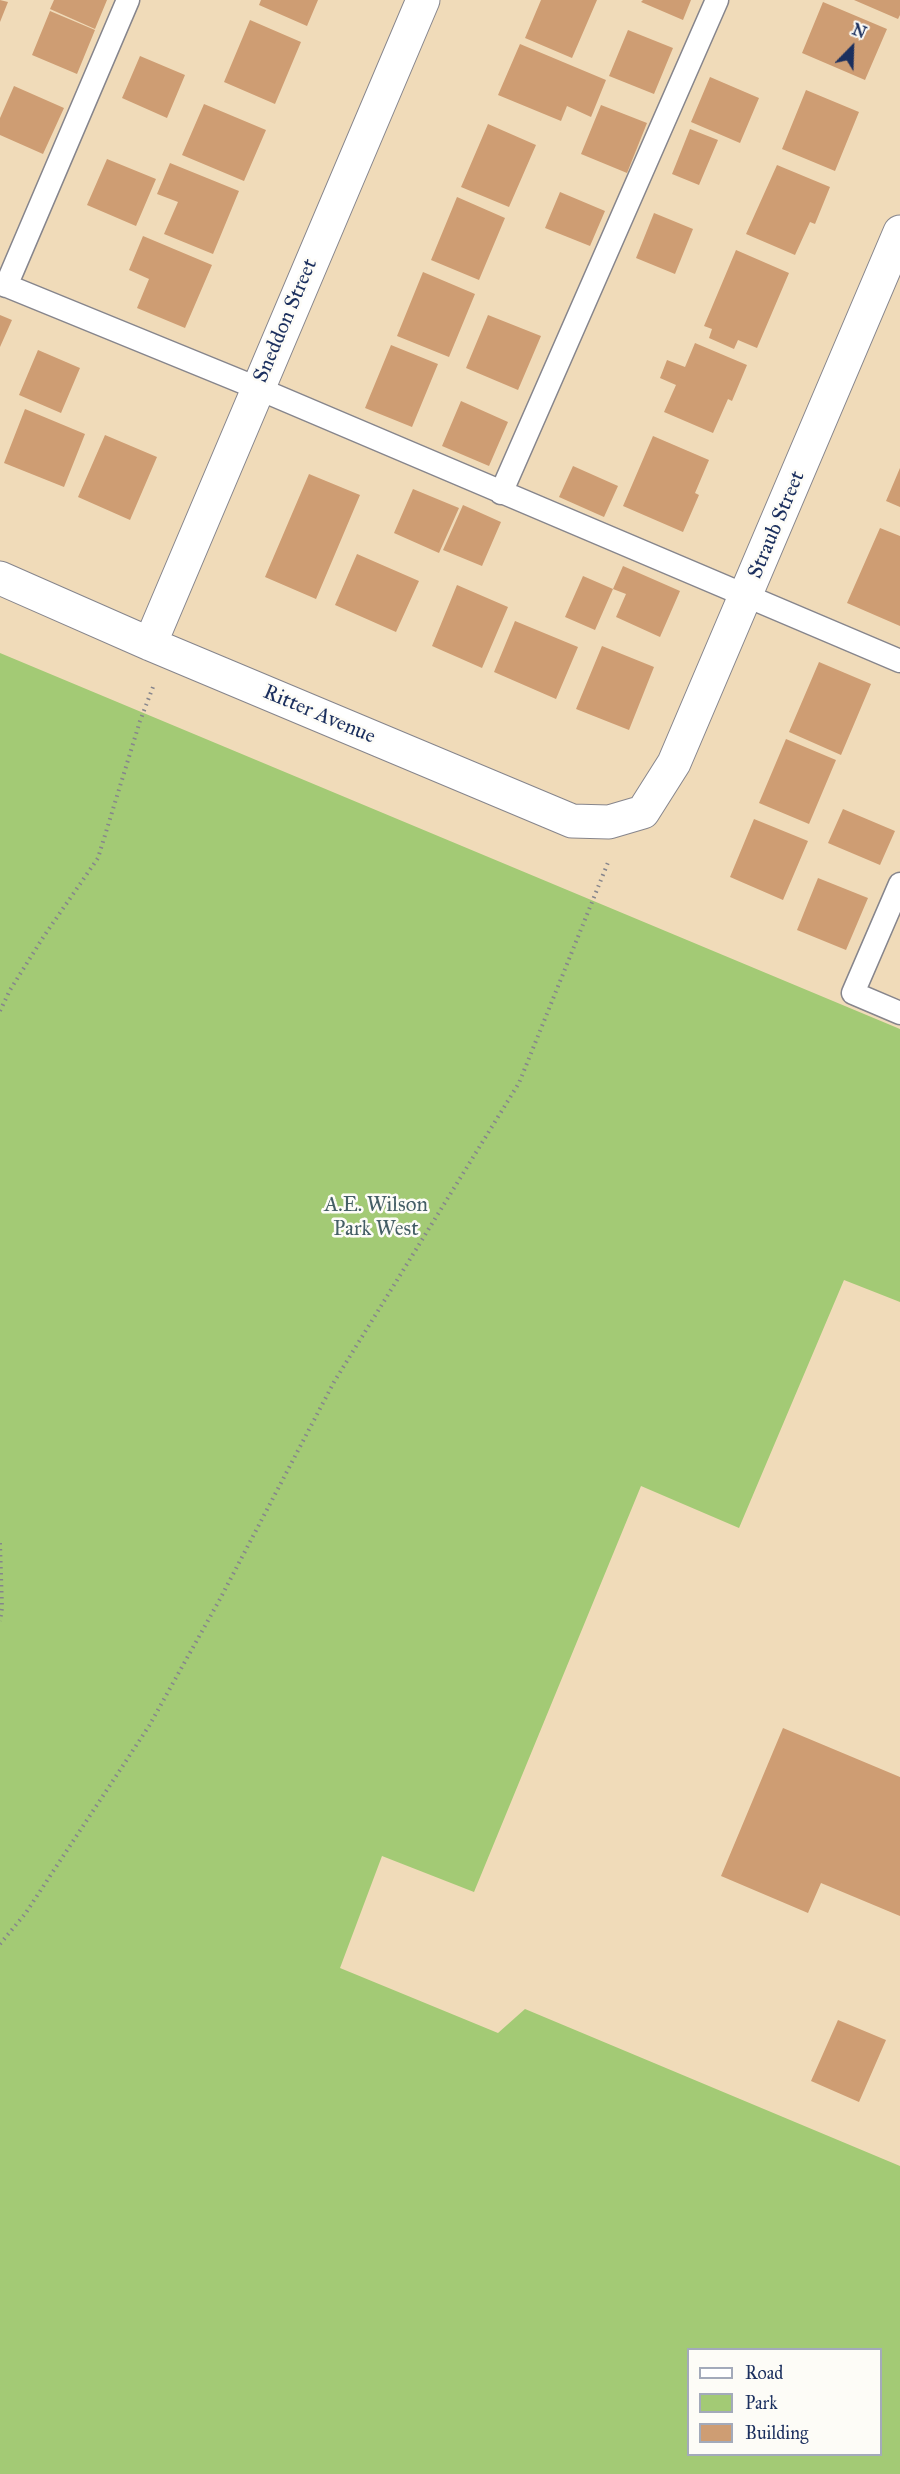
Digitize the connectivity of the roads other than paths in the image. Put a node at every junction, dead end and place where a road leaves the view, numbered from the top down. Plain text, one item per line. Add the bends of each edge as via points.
1 (128, 0) edge
2 (423, 0) edge
3 (717, 0) edge
4 (900, 232) edge
5 (3, 284) edge
6 (257, 388) junction
7 (501, 493) junction
8 (0, 578) edge
9 (747, 597) junction
10 (159, 648) junction
11 (900, 662) edge
12 (643, 812) joint
13 (900, 884) edge
14 (900, 1013) edge

1 - 5 lane
2 - 6 street, Sneddon Street
3 - 7 lane
4 - 9 street, Straub Street
5 - 6 lane
6 - 7 lane
6 - 10 street, Sneddon Street
7 - 9 lane
8 - 10 street, Ritter Avenue
9 - 11 lane
9 - 12 street, Straub Street via 674,764
10 - 12 street, Ritter Avenue via 572,822 609,822
13 - 14 lane via 853,993

